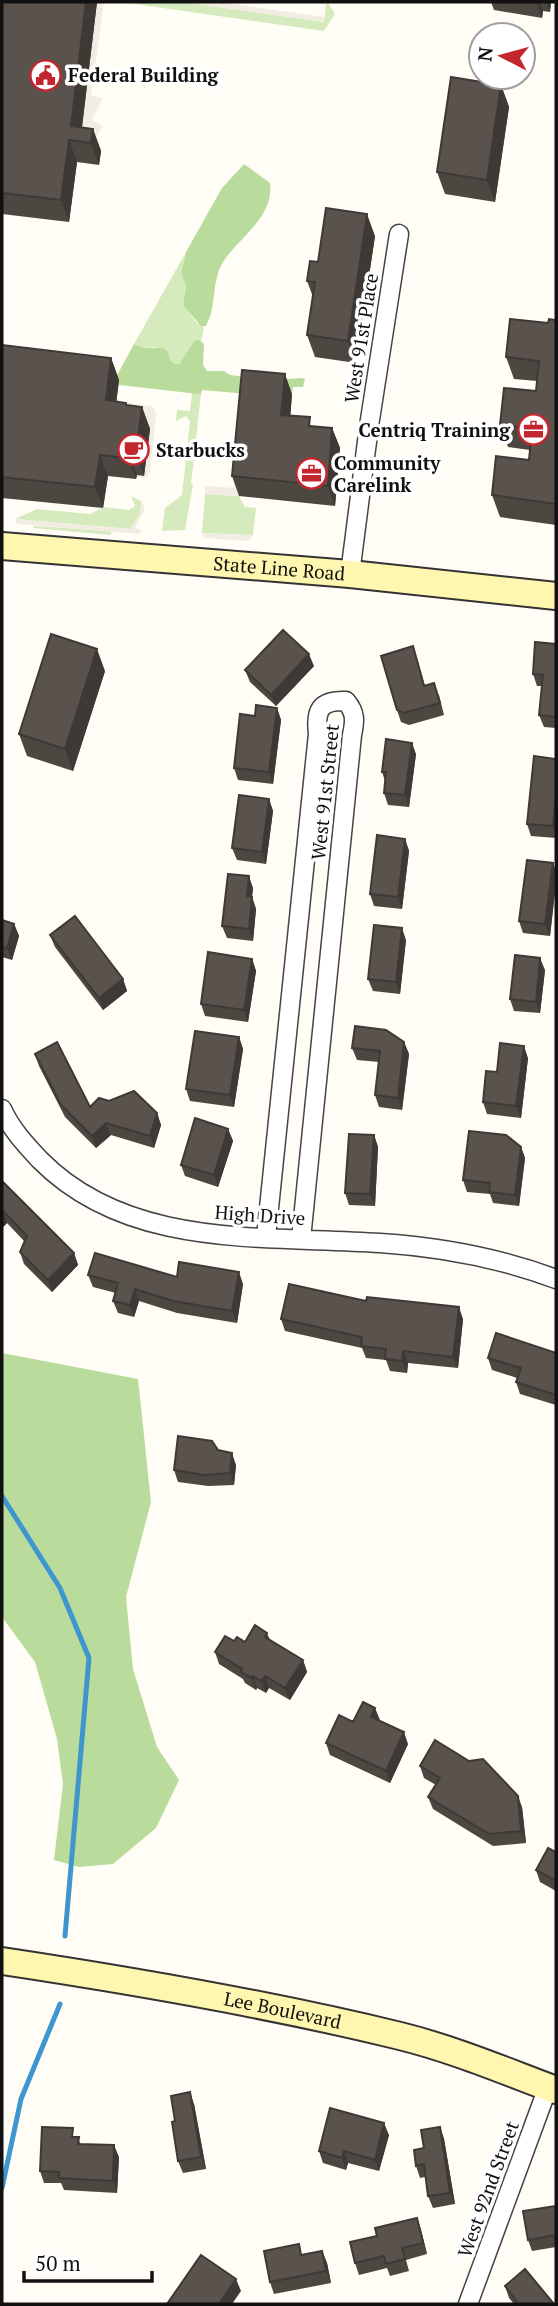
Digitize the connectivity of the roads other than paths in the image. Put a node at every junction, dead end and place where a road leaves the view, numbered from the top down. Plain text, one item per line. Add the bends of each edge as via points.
1 (399, 234) dead end
2 (2, 546) edge
3 (350, 574) junction
4 (556, 596) edge
5 (2, 1109) edge
6 (266, 1237) junction
7 (301, 1239) junction
8 (556, 1279) edge
9 (2, 1961) edge
10 (552, 2089) edge
11 (468, 2304) edge

1 - 3 street, West 91st Place
2 - 3 street, State Line Road
3 - 4 street, State Line Road
5 - 6 street, High Drive via 26,1146 57,1176 95,1201 139,1220 178,1229
6 - 7 street, High Drive
6 - 7 street, West 91st Street via 316,719 332,700 346,701 354,710 355,721
7 - 8 street, High Drive via 450,1252 518,1265
9 - 10 street, Lee Boulevard via 331,2020 436,2047
10 - 11 street, West 92nd Street

